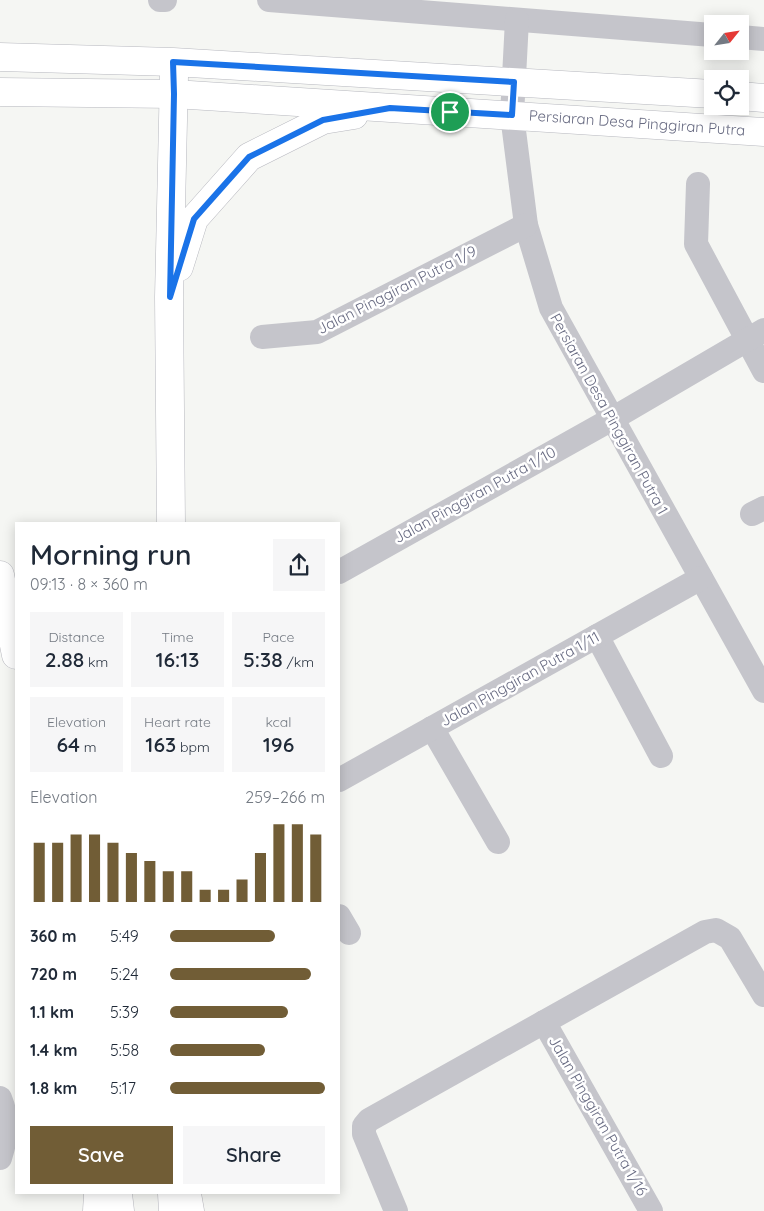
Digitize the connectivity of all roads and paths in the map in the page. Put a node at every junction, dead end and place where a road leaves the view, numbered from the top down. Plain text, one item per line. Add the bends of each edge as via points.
1 (160, 0) edge
2 (165, 0) edge
3 (269, 0) edge
4 (518, 20) junction
5 (704, 34) edge
6 (749, 38) edge
7 (764, 39) edge
8 (0, 57) edge
9 (173, 62) junction
10 (514, 82) junction
11 (0, 92) edge
12 (174, 94) junction
13 (704, 94) edge
14 (749, 97) edge
15 (764, 98) edge
16 (390, 108) junction
17 (512, 115) junction
18 (764, 132) edge
19 (698, 184) dead end
20 (526, 225) junction
21 (170, 297) junction
22 (755, 335) edge
23 (262, 337) dead end
24 (764, 371) edge
25 (612, 419) junction
26 (171, 522) edge
27 (340, 571) edge
28 (0, 575) edge
29 (701, 578) junction
30 (597, 636) junction
31 (15, 650) edge
32 (764, 691) edge
33 (432, 728) junction
34 (661, 756) dead end
35 (340, 779) edge
36 (498, 842) dead end
37 (764, 995) edge
38 (544, 1022) junction
39 (0, 1098) edge
40 (0, 1158) edge
41 (98, 1194) edge
42 (118, 1194) edge
43 (172, 1194) edge
44 (187, 1194) edge
45 (97, 1211) edge
46 (120, 1211) edge
47 (173, 1211) edge
48 (190, 1211) edge
49 (396, 1211) edge
50 (651, 1211) edge

1 - 2 street
3 - 4 street
4 - 5 street
4 - 10 street, Persiaran Desa Pinggiran Putra 1
6 - 7 street
8 - 9 street
9 - 10 street
9 - 12 street
10 - 13 street
10 - 17 street, Persiaran Desa Pinggiran Putra 1
11 - 12 street, Persiaran Desa Pinggiran Putra
12 - 16 street, Persiaran Desa Pinggiran Putra
12 - 21 street
14 - 15 street
16 - 17 street, Persiaran Desa Pinggiran Putra
16 - 21 street via 323,120 249,157 194,219
17 - 18 street, Persiaran Desa Pinggiran Putra
17 - 20 street, Persiaran Desa Pinggiran Putra 1
19 - 22 street via 696,244
20 - 23 street, Jalan Pinggiran Putra 1/9 via 317,332
20 - 25 street, Persiaran Desa Pinggiran Putra 1 via 551,308
21 - 26 street
22 - 24 street
22 - 25 street, Jalan Pinggiran Putra 1/10
25 - 27 street, Jalan Pinggiran Putra 1/10
25 - 29 street, Persiaran Desa Pinggiran Putra 1
28 - 31 street
29 - 30 street, Jalan Pinggiran Putra 1/11
29 - 32 street, Persiaran Desa Pinggiran Putra 1
30 - 33 street, Jalan Pinggiran Putra 1/11
30 - 34 street
33 - 35 street, Jalan Pinggiran Putra 1/11
33 - 36 street
37 - 38 street via 730,938 716,930 705,932
38 - 49 street via 369,1120 364,1126 364,1134
38 - 50 street, Jalan Pinggiran Putra 1/16
39 - 40 street via 5,1109 7,1136
41 - 45 street
42 - 46 street
43 - 47 street
44 - 48 street

